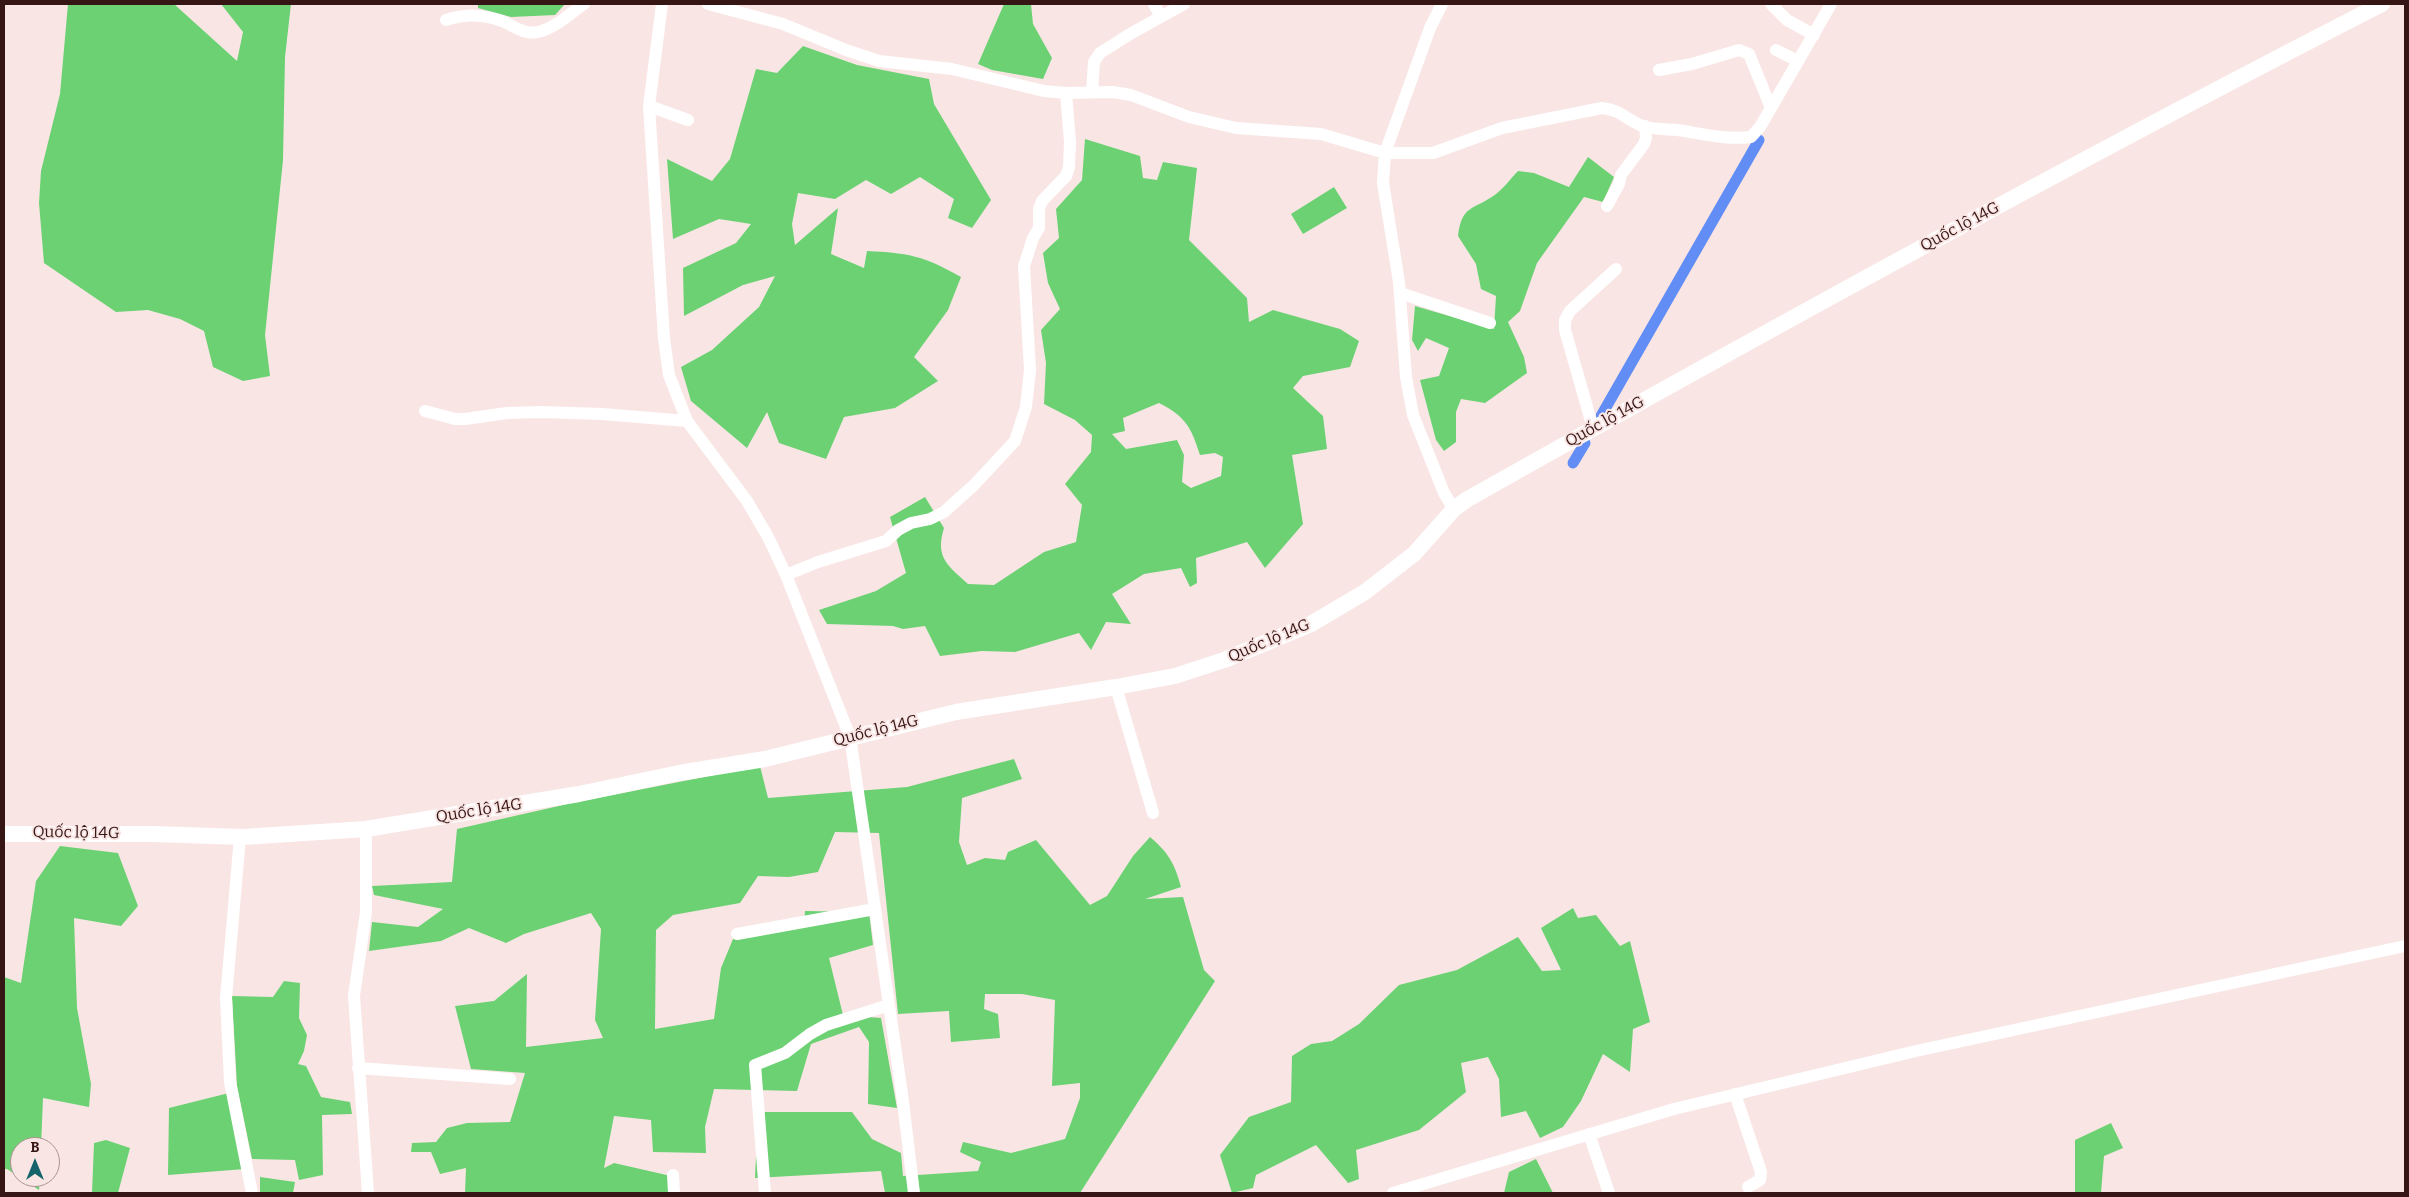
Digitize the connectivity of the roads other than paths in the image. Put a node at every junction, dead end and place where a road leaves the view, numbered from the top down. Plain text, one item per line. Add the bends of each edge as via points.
1 (584, 4) edge
2 (662, 4) edge
3 (708, 4) edge
4 (1154, 4) edge
5 (1184, 4) edge
6 (1442, 4) edge
7 (1771, 4) edge
8 (1831, 4) edge
9 (2382, 4) edge
10 (728, 6) edge
11 (1161, 17) junction
12 (446, 20) dead end
13 (1814, 35) junction
14 (1776, 50) dead end
15 (1798, 61) junction
16 (1659, 70) dead end
17 (1092, 92) junction
18 (1066, 93) junction
19 (649, 106) junction
20 (1771, 108) junction
21 (688, 120) dead end
22 (1645, 126) junction
23 (1384, 153) junction
24 (1607, 206) dead end
25 (1616, 269) dead end
26 (1400, 293) junction
27 (1490, 324) dead end
28 (425, 410) dead end
29 (688, 422) junction
30 (1594, 428) junction
31 (1454, 508) junction
32 (786, 575) junction
33 (1116, 687) junction
34 (850, 737) junction
35 (1153, 813) dead end
36 (366, 829) junction
37 (4, 834) edge
38 (240, 837) junction
39 (875, 909) junction
40 (736, 934) dead end
41 (2405, 946) edge
42 (889, 1005) junction
43 (358, 1068) junction
44 (510, 1079) dead end
45 (1735, 1094) junction
46 (1589, 1134) junction
47 (673, 1175) dead end
48 (1748, 1187) dead end
49 (252, 1193) edge
50 (368, 1193) edge
51 (674, 1193) edge
52 (765, 1193) edge
53 (914, 1193) edge
54 (1393, 1193) edge
55 (1609, 1193) edge

1 - 12 street via 538,32 520,31 484,16 465,14
2 - 19 street
3 - 10 street
4 - 11 street
5 - 11 street
6 - 23 street
7 - 13 street via 1787,20
8 - 13 street
9 - 30 main road, Quốc lộ 14G via 1905,256
10 - 18 street via 879,61 952,69 1044,91
11 - 17 street via 1096,57
13 - 15 street
14 - 15 street
15 - 20 street
16 - 20 street via 1746,51
17 - 18 street
17 - 23 street via 1131,95 1189,118 1236,128 1320,134
18 - 32 street via 1069,167 1066,176 1042,201 1039,228 1024,266 1030,370 1026,407 1015,441 944,512 898,530 886,541
19 - 21 street
19 - 29 street via 664,338 669,375
20 - 22 street via 1751,137 1712,137
22 - 23 street via 1615,109 1602,108 1502,128 1433,153
22 - 24 street via 1644,144 1621,175
23 - 26 street via 1383,183
25 - 30 street via 1570,311 1565,320 1565,330
26 - 27 street
26 - 31 street via 1406,377 1413,415 1444,493
28 - 29 street via 455,419 541,412
29 - 32 street via 747,501
30 - 31 main road, Quốc lộ 14G
31 - 33 main road, Quốc lộ 14G via 1414,554 1365,592 1311,624 1174,676
32 - 34 street
33 - 34 main road, Quốc lộ 14G via 956,712
33 - 35 street
34 - 36 main road, Quốc lộ 14G via 765,759
34 - 39 street
36 - 38 main road, Quốc lộ 14G
36 - 43 street via 366,912 354,996
37 - 38 main road, Quốc lộ 14G
38 - 49 street via 226,998 230,1082
39 - 40 street
39 - 42 street
41 - 45 street via 1916,1050
42 - 52 street via 826,1025 786,1053 755,1065
42 - 53 street
43 - 44 street
43 - 50 street
45 - 46 street
45 - 48 street via 1761,1172 1760,1180
46 - 54 street
46 - 55 street
47 - 51 street

